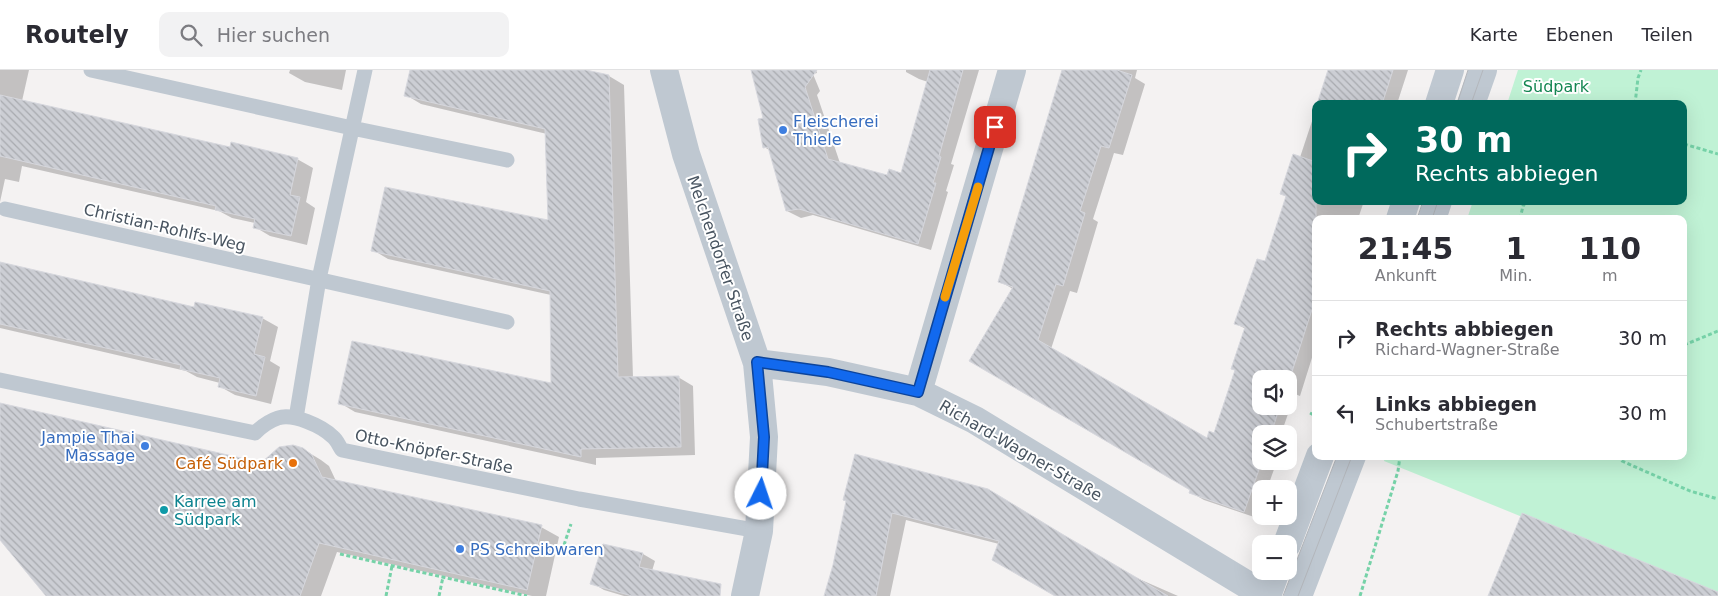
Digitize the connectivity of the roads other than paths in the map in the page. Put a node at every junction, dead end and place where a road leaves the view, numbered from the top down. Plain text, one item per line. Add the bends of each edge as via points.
1 (92, 70) edge
2 (365, 70) edge
3 (664, 70) edge
4 (1012, 70) edge
5 (1450, 70) edge
6 (1483, 70) edge
7 (1440, 100) edge
8 (1472, 100) edge
9 (352, 128) junction
10 (507, 160) dead end
11 (5, 209) dead end
12 (319, 279) junction
13 (506, 322) dead end
14 (757, 362) junction
15 (0, 380) edge
16 (918, 392) junction
17 (296, 418) junction
18 (1318, 460) edge
19 (1351, 460) edge
20 (758, 532) junction
21 (1290, 535) edge
22 (1273, 580) edge
23 (745, 596) edge
24 (1262, 596) edge
25 (1267, 596) edge
26 (1298, 596) edge

1 - 9 lane
2 - 9 lane
3 - 14 street, Melchendorfer Straße via 686,154
4 - 16 street
5 - 7 street
6 - 8 street
9 - 10 lane
9 - 12 lane
11 - 12 lane, Christian-Rohlfs-Weg
12 - 13 lane, Christian-Rohlfs-Weg
12 - 17 lane
14 - 16 street, Richard-Wagner-Straße via 828,372
14 - 20 street, Melchendorfer Straße via 764,437
15 - 17 lane, Otto-Knöpfer-Straße via 255,433 279,418
16 - 24 street, Richard-Wagner-Straße via 975,420
17 - 20 lane, Otto-Knöpfer-Straße via 320,427 334,437 342,450
18 - 21 street
19 - 26 street
20 - 23 street, Melchendorfer Straße
22 - 25 street

